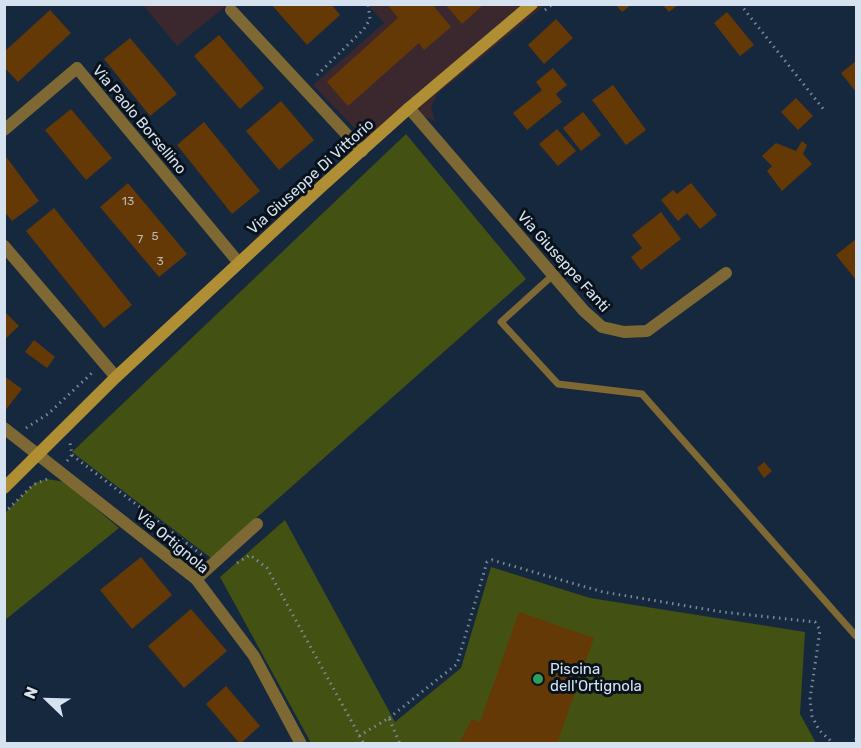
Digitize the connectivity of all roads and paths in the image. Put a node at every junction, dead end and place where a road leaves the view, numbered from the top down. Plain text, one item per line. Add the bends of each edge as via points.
1 (368, 4) edge
2 (532, 4) edge
3 (740, 4) edge
4 (231, 10) dead end
5 (317, 75) dead end
6 (409, 108) junction
7 (824, 110) dead end
8 (4, 130) edge
9 (362, 151) junction
10 (4, 246) edge
11 (239, 263) junction
12 (726, 273) dead end
13 (553, 275) junction
14 (103, 362) junction
15 (116, 377) junction
16 (4, 428) edge
17 (17, 437) junction
18 (39, 453) junction
19 (72, 455) dead end
20 (60, 470) junction
21 (4, 488) edge
22 (4, 513) edge
23 (257, 524) dead end
24 (219, 558) junction
25 (196, 579) junction
26 (856, 636) edge
27 (389, 718) junction
28 (359, 736) junction
29 (856, 739) edge
30 (301, 744) edge
31 (364, 744) edge
32 (400, 744) edge
33 (834, 744) edge
34 (851, 744) edge

1 - 5 path via 370,19 364,29
2 - 6 main road, Via Giuseppe Di Vittorio
3 - 7 path
4 - 9 street
6 - 9 main road, Via Giuseppe Di Vittorio
6 - 13 street, Via Giuseppe Fanti
8 - 11 street, Via Paolo Borsellino via 77,68
9 - 11 main road, Via Giuseppe Di Vittorio
10 - 14 street
11 - 15 main road, Via Giuseppe Di Vittorio
12 - 13 street, Via Giuseppe Fanti via 647,331 624,332 603,327
13 - 26 lane via 501,322 558,384 642,394
14 - 15 street
14 - 17 path via 48,414
15 - 18 main road, Via Giuseppe Di Vittorio
16 - 17 street, Via Ortignola
17 - 18 street, Via Ortignola
18 - 20 street, Via Ortignola
18 - 21 main road, Via Giuseppe Di Vittorio
19 - 24 path via 198,554 206,556 212,551
20 - 22 path via 33,484
20 - 25 street, Via Ortignola
23 - 24 street
24 - 25 street
24 - 28 path via 228,568 250,555 267,568
25 - 30 street, Via Ortignola via 254,656
27 - 28 path
27 - 32 path
27 - 33 path via 457,664 487,562 492,560 603,592 815,622 820,630 810,699 812,716 819,730
28 - 31 path
29 - 34 path

